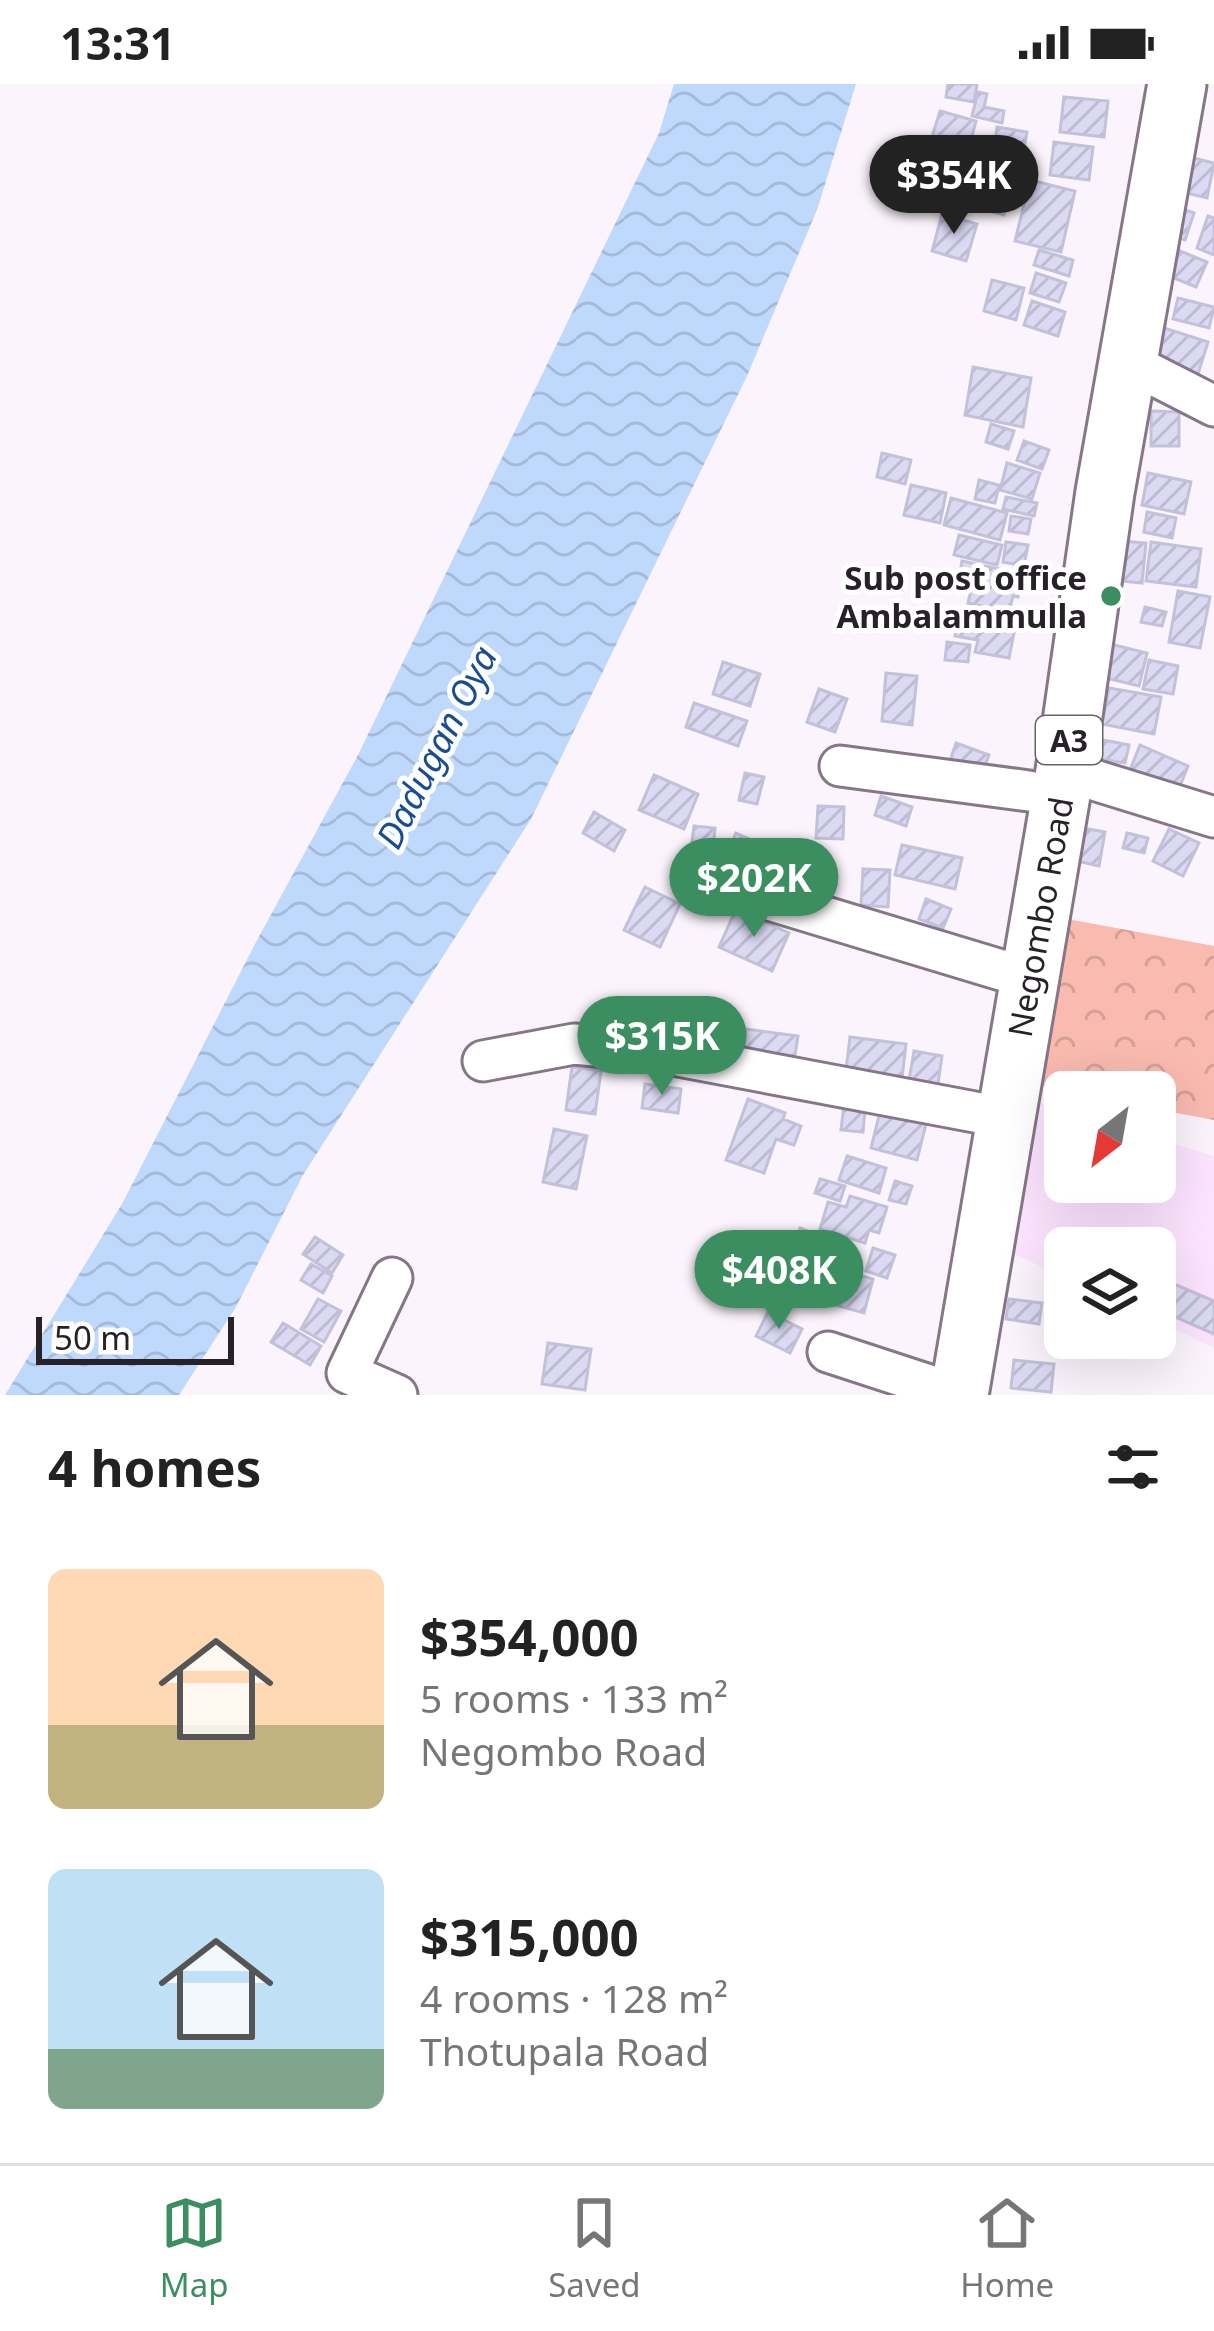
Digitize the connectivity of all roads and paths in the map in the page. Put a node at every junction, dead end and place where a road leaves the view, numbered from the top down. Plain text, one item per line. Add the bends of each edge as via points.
1 (1148, 84) edge
2 (1177, 84) edge
3 (1130, 364) junction
4 (1214, 406) edge
5 (840, 766) dead end
6 (1047, 781) junction
7 (1214, 817) edge
8 (693, 877) dead end
9 (1001, 970) junction
10 (483, 1061) dead end
11 (980, 1113) junction
12 (392, 1277) dead end
13 (828, 1352) dead end
14 (341, 1384) edge
15 (942, 1392) edge
16 (397, 1395) edge

1 - 6 highway, Negombo Road / A3
2 - 3 highway, Negombo Road / A3
3 - 4 street
3 - 6 highway, Negombo Road / A3
5 - 6 street
6 - 7 street
6 - 9 highway, Negombo Road / A3
6 - 15 highway, Negombo Road / A3
8 - 9 street
9 - 11 highway, Negombo Road / A3
10 - 11 street via 574,1044 657,1052
11 - 15 highway, Negombo Road / A3
12 - 14 street
13 - 15 street
14 - 16 street

